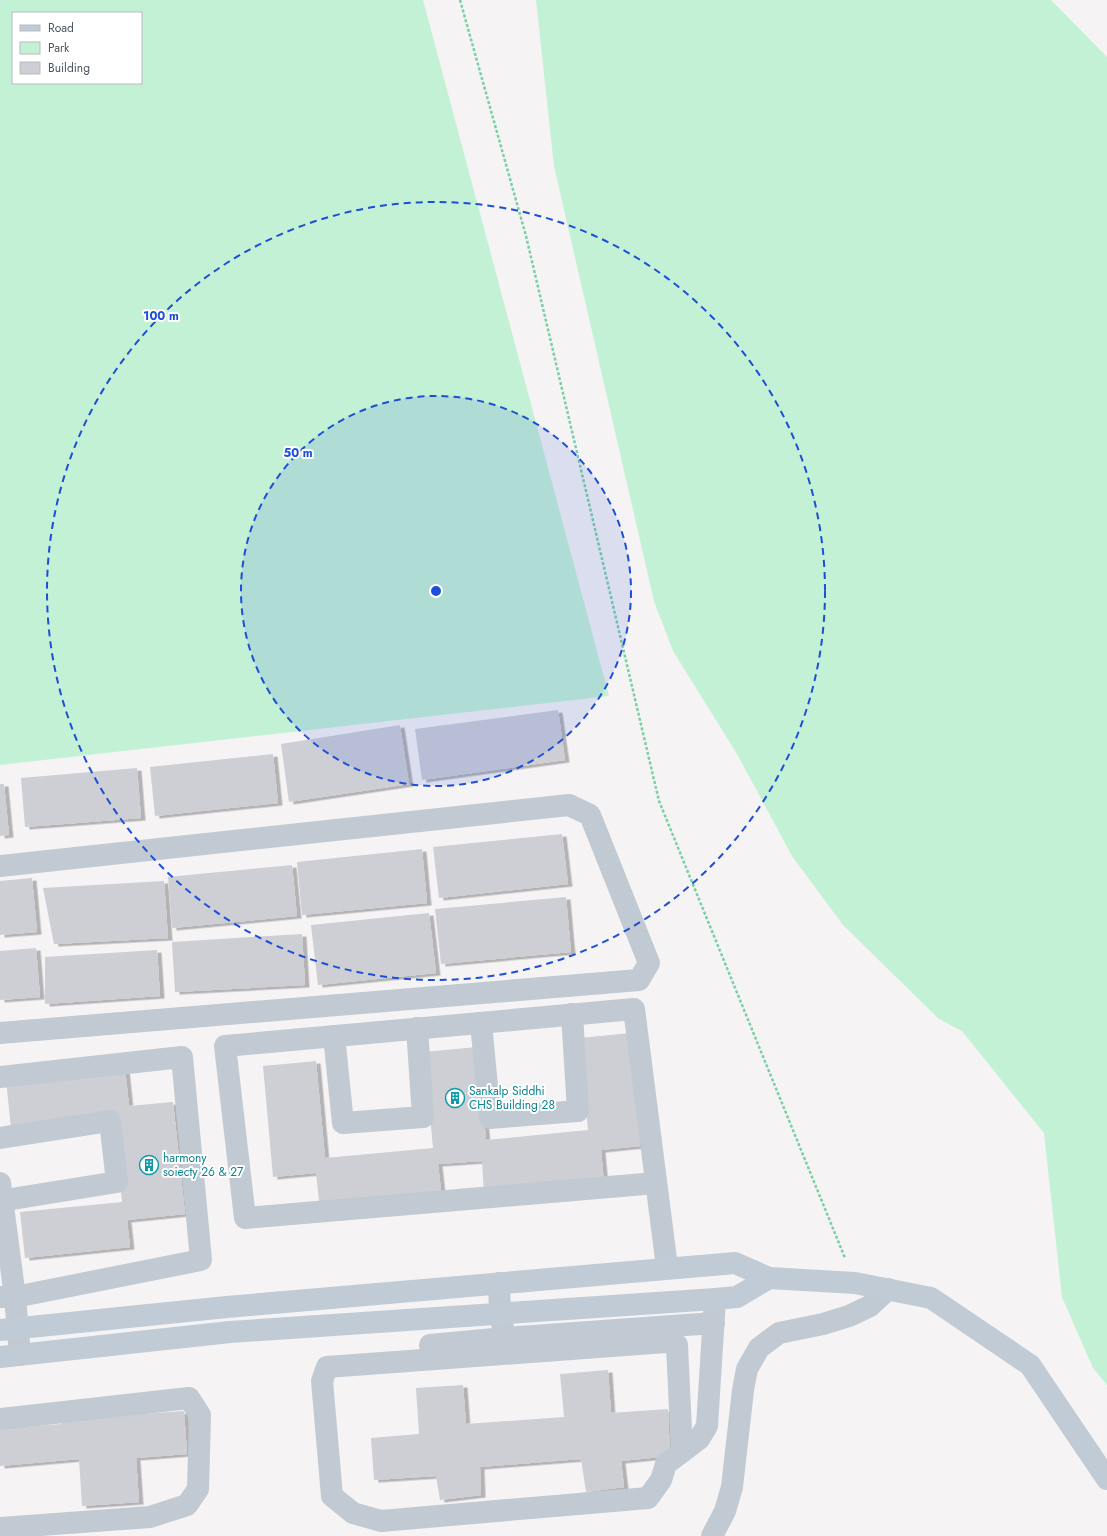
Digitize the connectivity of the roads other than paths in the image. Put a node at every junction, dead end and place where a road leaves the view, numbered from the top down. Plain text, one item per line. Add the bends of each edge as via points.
1 (0, 866) edge
2 (572, 1014) junction
3 (481, 1023) junction
4 (417, 1028) junction
5 (0, 1033) edge
6 (334, 1036) junction
7 (0, 1077) edge
8 (0, 1138) edge
9 (656, 1183) junction
10 (1, 1195) edge
11 (667, 1267) junction
12 (769, 1278) junction
13 (499, 1283) junction
14 (888, 1289) junction
15 (8, 1297) edge
16 (715, 1299) junction
17 (500, 1313) junction
18 (714, 1323) junction
19 (9, 1330) edge
20 (505, 1338) junction
21 (361, 1352) dead end
22 (10, 1356) edge
23 (0, 1419) edge
24 (682, 1452) junction
25 (1107, 1479) edge
26 (119, 1527) edge
27 (0, 1528) edge
28 (712, 1536) edge

1 - 5 street via 568,805 590,815 649,963 639,980
2 - 3 street
2 - 3 street via 578,1111 490,1118
2 - 9 street via 634,1009
3 - 4 street
4 - 6 street
4 - 6 street via 423,1117 343,1123
6 - 9 street via 225,1046 245,1218
7 - 15 street via 182,1057 201,1260
8 - 10 street via 110,1121 117,1182
9 - 11 street
10 - 15 street
11 - 12 street via 735,1263
11 - 13 street
12 - 14 street via 856,1283
12 - 16 street via 737,1297
13 - 17 street
13 - 19 street via 227,1307
14 - 25 street via 931,1298 1030,1365
14 - 28 street via 870,1306 849,1316 780,1333 758,1348 748,1369 743,1390 732,1487 725,1511
15 - 19 street
16 - 17 street
16 - 18 street
17 - 20 street
17 - 22 street via 230,1332
18 - 20 street
18 - 24 street via 707,1426 699,1439
19 - 22 street
20 - 21 street
23 - 26 street via 189,1398 200,1415 198,1488 187,1505
24 - 24 street via 677,1345 666,1342 327,1367 322,1381 332,1496 353,1513 381,1520 648,1498 661,1480 666,1464
26 - 27 street

